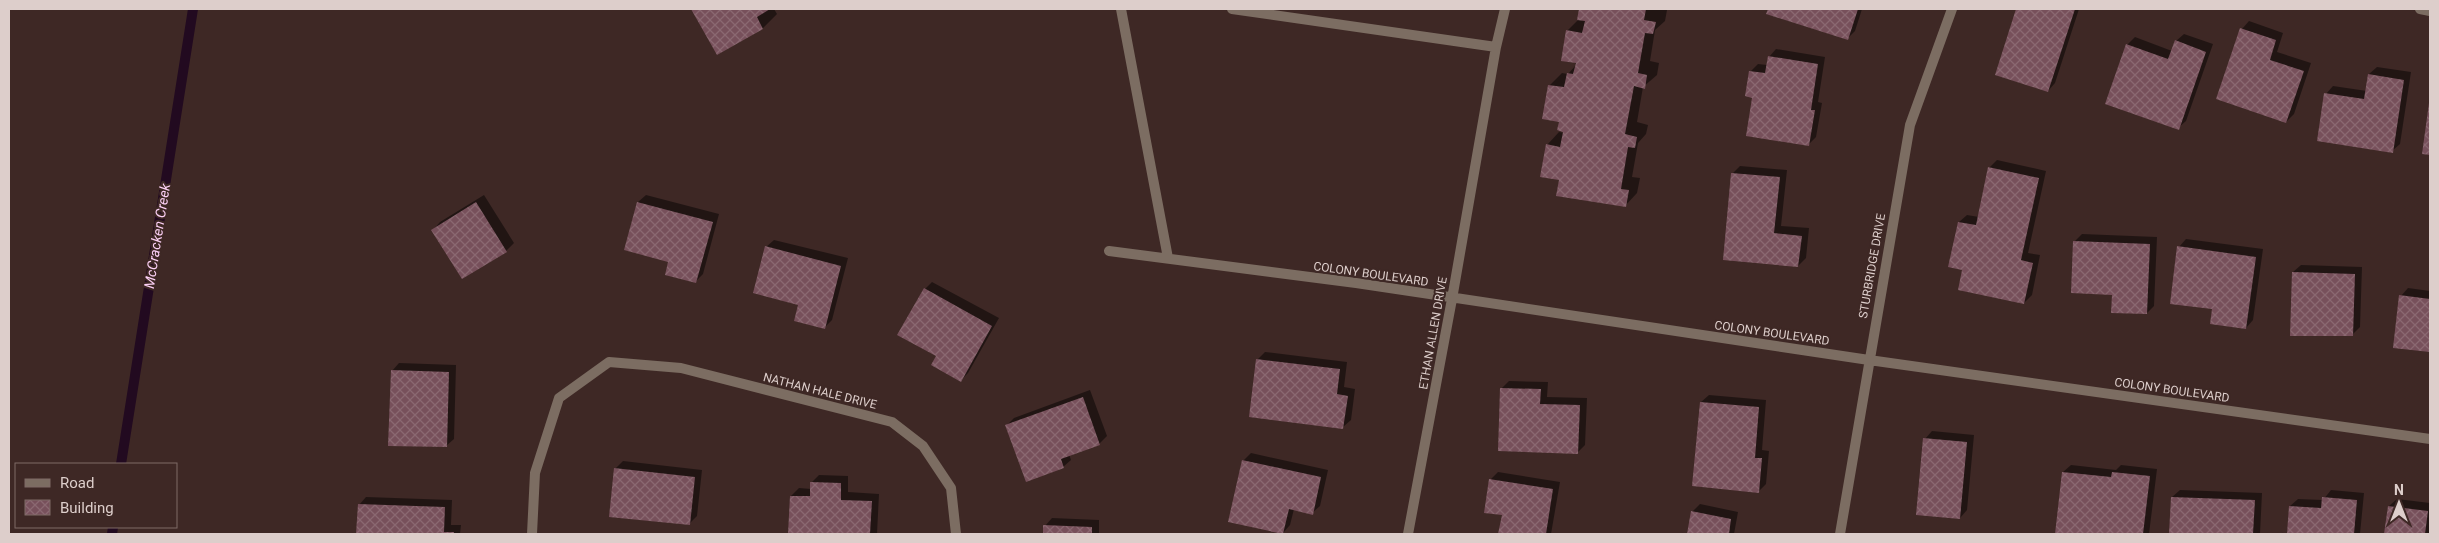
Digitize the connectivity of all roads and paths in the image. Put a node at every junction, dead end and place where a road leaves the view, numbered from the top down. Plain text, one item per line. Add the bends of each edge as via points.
1 (1121, 9) edge
2 (1232, 9) edge
3 (1505, 9) edge
4 (1952, 9) edge
5 (2420, 9) edge
6 (2430, 10) edge
7 (1496, 47) junction
8 (1110, 251) dead end
9 (1168, 258) junction
10 (1452, 299) junction
11 (1868, 360) junction
12 (2430, 439) edge
13 (532, 534) edge
14 (956, 534) edge
15 (1408, 534) edge
16 (1840, 534) edge

1 - 9 street
2 - 7 street
3 - 7 street, ETHAN ALLEN DRIVE
4 - 11 street, STURBRIDGE DRIVE via 1910,125
5 - 6 street
7 - 10 street, ETHAN ALLEN DRIVE
8 - 9 street, COLONY BOULEVARD
9 - 10 street, COLONY BOULEVARD
10 - 11 street, COLONY BOULEVARD
10 - 15 street, ETHAN ALLEN DRIVE
11 - 12 street, COLONY BOULEVARD
11 - 16 street, STURBRIDGE DRIVE
13 - 14 street, NATHAN HALE DRIVE via 535,473 559,398 608,362 681,368 892,422 923,446 951,488

